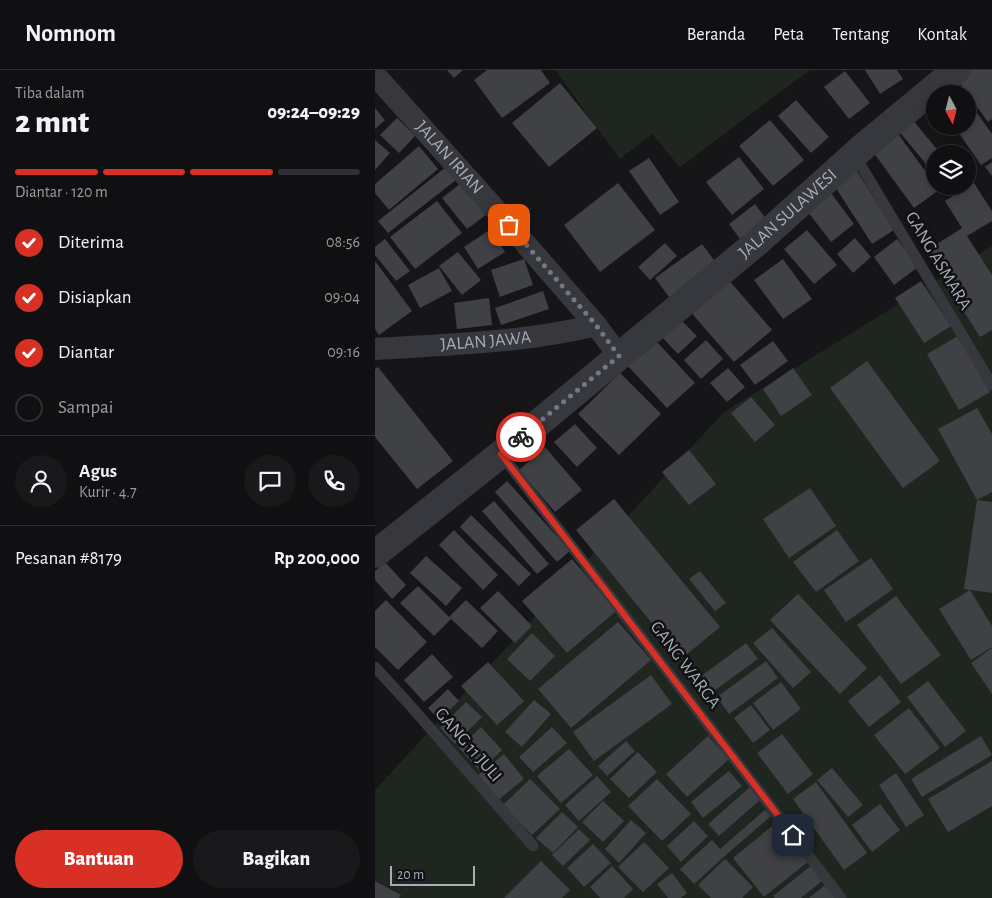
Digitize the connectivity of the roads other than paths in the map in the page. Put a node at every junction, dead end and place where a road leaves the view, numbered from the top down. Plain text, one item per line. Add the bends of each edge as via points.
1 (956, 70) edge
2 (375, 75) edge
3 (854, 154) junction
4 (596, 325) junction
5 (375, 349) edge
6 (619, 356) junction
7 (992, 386) edge
8 (501, 454) junction
9 (375, 554) edge
10 (375, 667) edge
11 (533, 846) dead end
12 (841, 898) edge

1 - 3 street, JALAN SULAWESI
2 - 4 street, JALAN IRIAN
3 - 6 street, JALAN SULAWESI via 755,244
3 - 7 lane, GANG ASMARA
4 - 5 street, JALAN JAWA via 497,341
4 - 6 street, JALAN IRIAN
6 - 8 street, JALAN SULAWESI
8 - 9 street, JALAN SULAWESI
8 - 12 lane, GANG WARGA
10 - 11 lane, GANG 11 JULI

